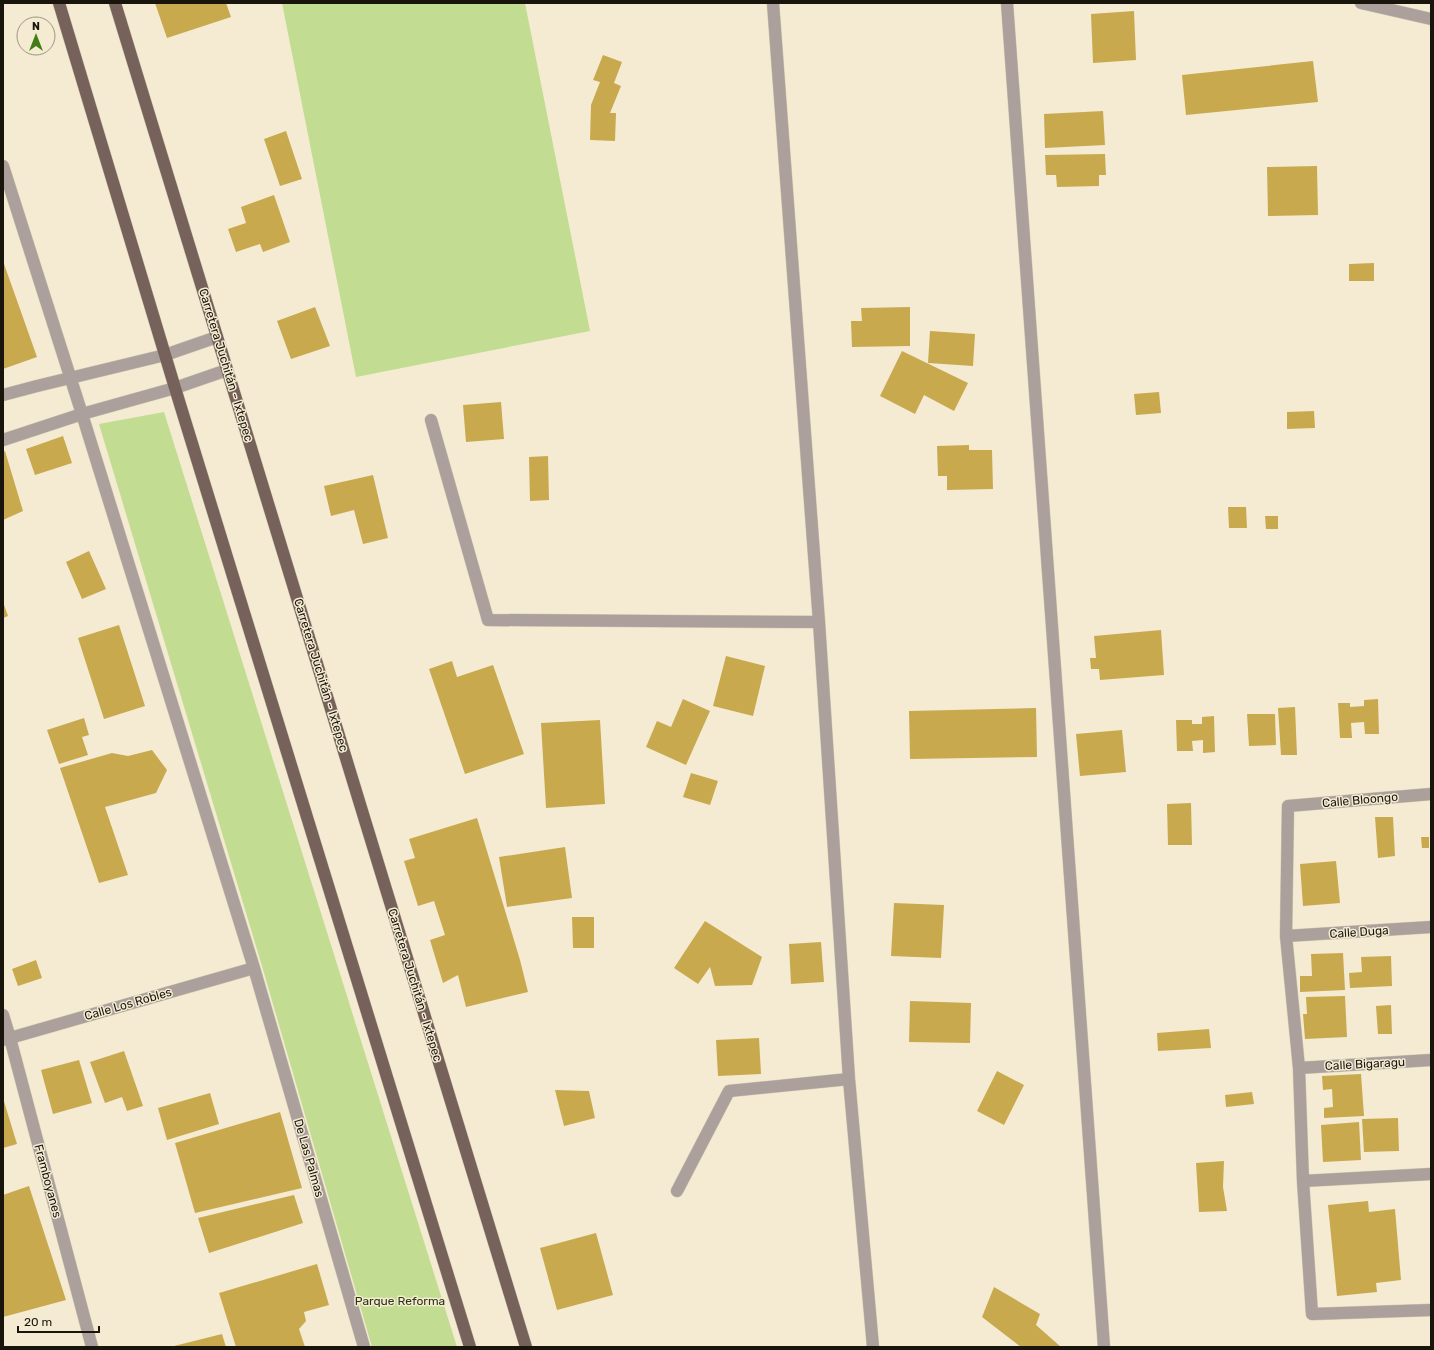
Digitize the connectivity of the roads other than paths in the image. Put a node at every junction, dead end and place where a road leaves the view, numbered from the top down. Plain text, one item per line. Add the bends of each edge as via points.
1 (59, 3) edge
2 (114, 3) edge
3 (774, 3) edge
4 (1007, 3) edge
5 (1361, 3) edge
6 (1431, 19) edge
7 (3, 166) edge
8 (217, 337) junction
9 (165, 355) junction
10 (227, 370) junction
11 (71, 378) junction
12 (175, 388) junction
13 (3, 395) edge
14 (82, 414) junction
15 (431, 420) dead end
16 (3, 440) edge
17 (819, 622) junction
18 (1431, 794) edge
19 (1431, 927) edge
20 (1286, 936) junction
21 (254, 968) junction
22 (3, 1015) edge
23 (7, 1039) edge
24 (1431, 1060) edge
25 (1299, 1068) junction
26 (849, 1078) junction
27 (1431, 1174) edge
28 (1303, 1181) junction
29 (677, 1191) dead end
30 (1431, 1310) edge
31 (92, 1347) edge
32 (364, 1347) edge
33 (470, 1347) edge
34 (526, 1347) edge
35 (873, 1347) edge
36 (1104, 1347) edge

1 - 9 main road
2 - 8 main road, Carretera Juchitán - Ixtepec
3 - 17 street
4 - 36 street
5 - 6 street
7 - 11 street, De Las Palmas
8 - 9 street
8 - 10 main road, Carretera Juchitán - Ixtepec
9 - 11 street
9 - 12 main road
10 - 12 street
10 - 34 main road, Carretera Juchitán - Ixtepec
11 - 13 street
11 - 14 street, De Las Palmas
12 - 14 street
12 - 33 main road
14 - 16 street
14 - 21 street, De Las Palmas
15 - 17 street via 488,620
17 - 26 street
18 - 20 street, Calle Bloongo via 1288,806
19 - 20 street, Calle Duga
20 - 25 street
21 - 23 street, Calle Los Robles
21 - 32 street, De Las Palmas
22 - 23 street, Framboyanes
23 - 31 street, Framboyanes
24 - 25 street, Calle Bigaragu
25 - 28 street
26 - 29 street via 729,1091
26 - 35 street
27 - 28 street
28 - 30 street via 1312,1314

